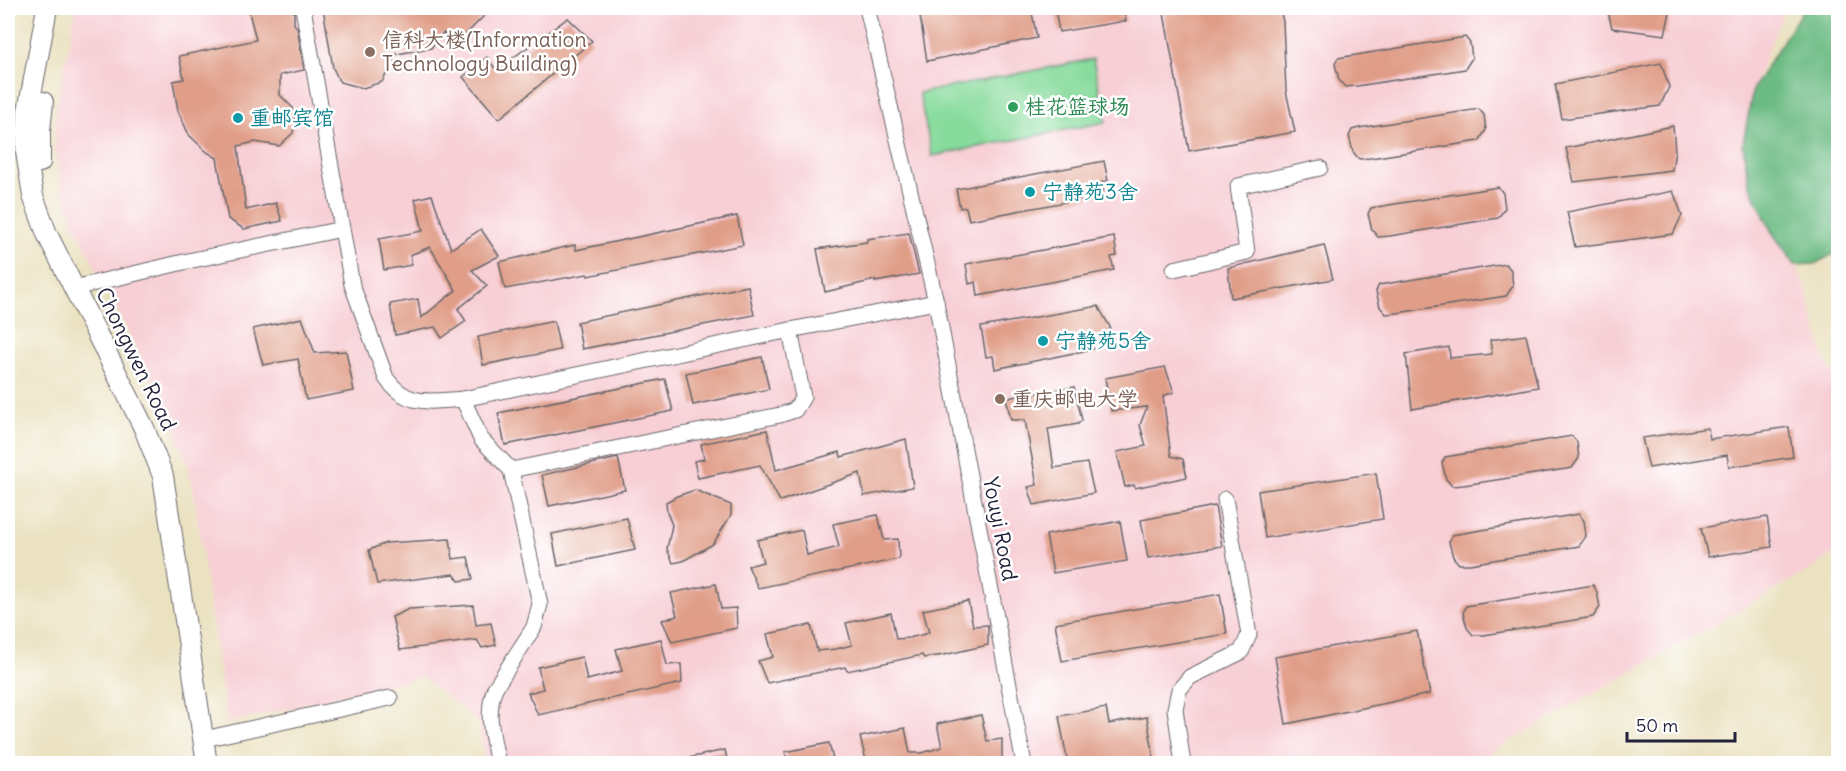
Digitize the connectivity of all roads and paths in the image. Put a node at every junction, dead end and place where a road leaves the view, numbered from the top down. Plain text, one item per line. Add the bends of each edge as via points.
1 (47, 8) edge
2 (61, 8) edge
3 (303, 8) edge
4 (867, 8) edge
5 (1320, 168) dead end
6 (342, 229) junction
7 (1174, 268) dead end
8 (79, 287) junction
9 (936, 302) junction
10 (790, 330) junction
11 (463, 399) junction
12 (512, 470) junction
13 (1224, 500) dead end
14 (390, 698) dead end
15 (209, 738) junction
16 (207, 764) edge
17 (218, 764) edge
18 (498, 764) edge
19 (1024, 764) edge
20 (1183, 764) edge

1 - 8 main road, Chongwen Road via 28,111 26,152 39,216
2 - 8 main road, Chongwen Road via 41,111 39,151 45,191
3 - 6 street
4 - 9 street, Youyi Road
5 - 7 street via 1238,186 1248,252
6 - 8 street
6 - 11 street via 352,285 389,384 413,400
8 - 15 main road, Chongwen Road via 152,423 171,473
9 - 10 street
9 - 19 street, Youyi Road
10 - 11 street
10 - 12 street via 803,397 795,410
11 - 12 street via 481,439
12 - 18 street via 540,604 534,627 491,698 490,720
13 - 20 street via 1249,635 1241,652 1190,677 1179,690 1175,709
14 - 15 street
15 - 16 main road
15 - 17 main road

